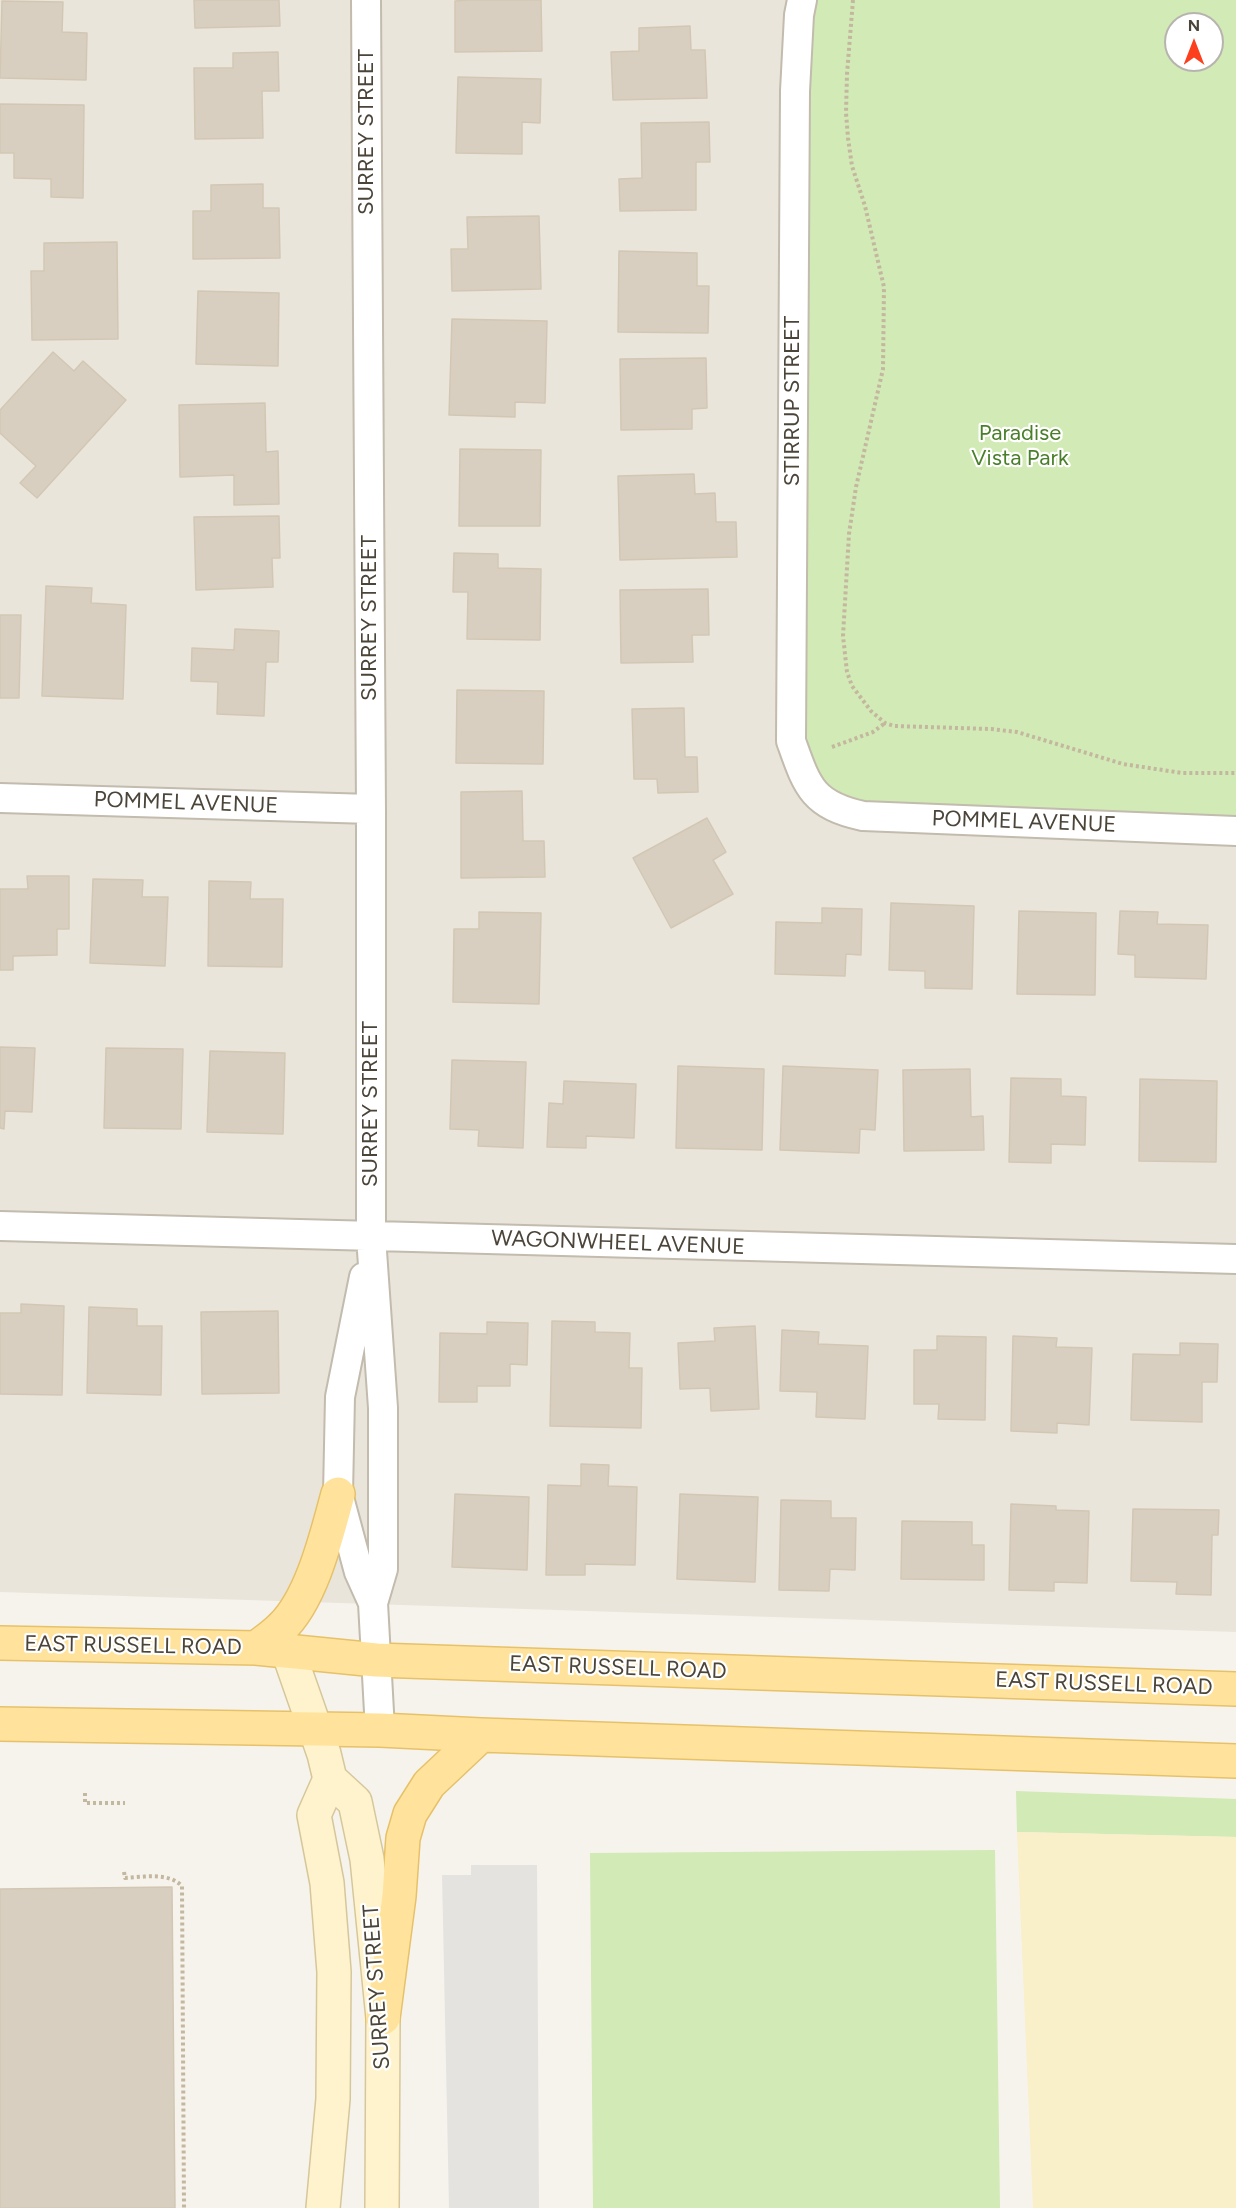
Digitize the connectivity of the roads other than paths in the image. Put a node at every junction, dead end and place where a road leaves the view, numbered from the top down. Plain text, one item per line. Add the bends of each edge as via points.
1 (366, 0) edge
2 (802, 0) edge
3 (816, 796) joint
4 (0, 798) edge
5 (372, 809) junction
6 (1236, 831) edge
7 (0, 1226) edge
8 (372, 1237) junction
9 (1236, 1259) edge
10 (338, 1494) junction
11 (373, 1603) junction
12 (0, 1643) edge
13 (256, 1648) junction
14 (288, 1652) junction
15 (376, 1660) junction
16 (1236, 1689) edge
17 (0, 1724) edge
18 (315, 1728) junction
19 (380, 1730) junction
20 (481, 1735) junction
21 (1236, 1761) edge
22 (330, 1779) junction
23 (383, 2018) junction
24 (333, 2099) junction
25 (323, 2208) edge
26 (346, 2208) edge
27 (382, 2208) edge

1 - 5 street, SURREY STREET
2 - 3 street, STIRRUP STREET via 795,91 791,741
3 - 6 street, POMMEL AVENUE via 843,812 863,816
4 - 5 street, POMMEL AVENUE
5 - 8 street, SURREY STREET
7 - 8 street, WAGONWHEEL AVENUE
8 - 9 street, WAGONWHEEL AVENUE
8 - 10 street, SURREY STREET via 340,1397
8 - 11 street, SURREY STREET via 383,1408 383,1569
10 - 11 street, SURREY STREET via 359,1572
10 - 13 main road via 310,1584 283,1627
11 - 15 street, SURREY STREET
12 - 13 main road, EAST RUSSELL ROAD
13 - 14 main road, EAST RUSSELL ROAD
14 - 15 main road, EAST RUSSELL ROAD
14 - 18 street
15 - 16 main road, EAST RUSSELL ROAD
15 - 19 street, SURREY STREET
17 - 18 main road
18 - 19 main road
18 - 22 street
19 - 20 main road
20 - 21 main road
20 - 23 main road via 429,1784 410,1814 403,1838
22 - 23 street, SURREY STREET via 355,1802 367,1859
22 - 24 street, SURREY STREET via 315,1815 327,1883 333,1961
23 - 27 street, SURREY STREET
24 - 25 street, SURREY STREET
24 - 26 street via 346,2140

